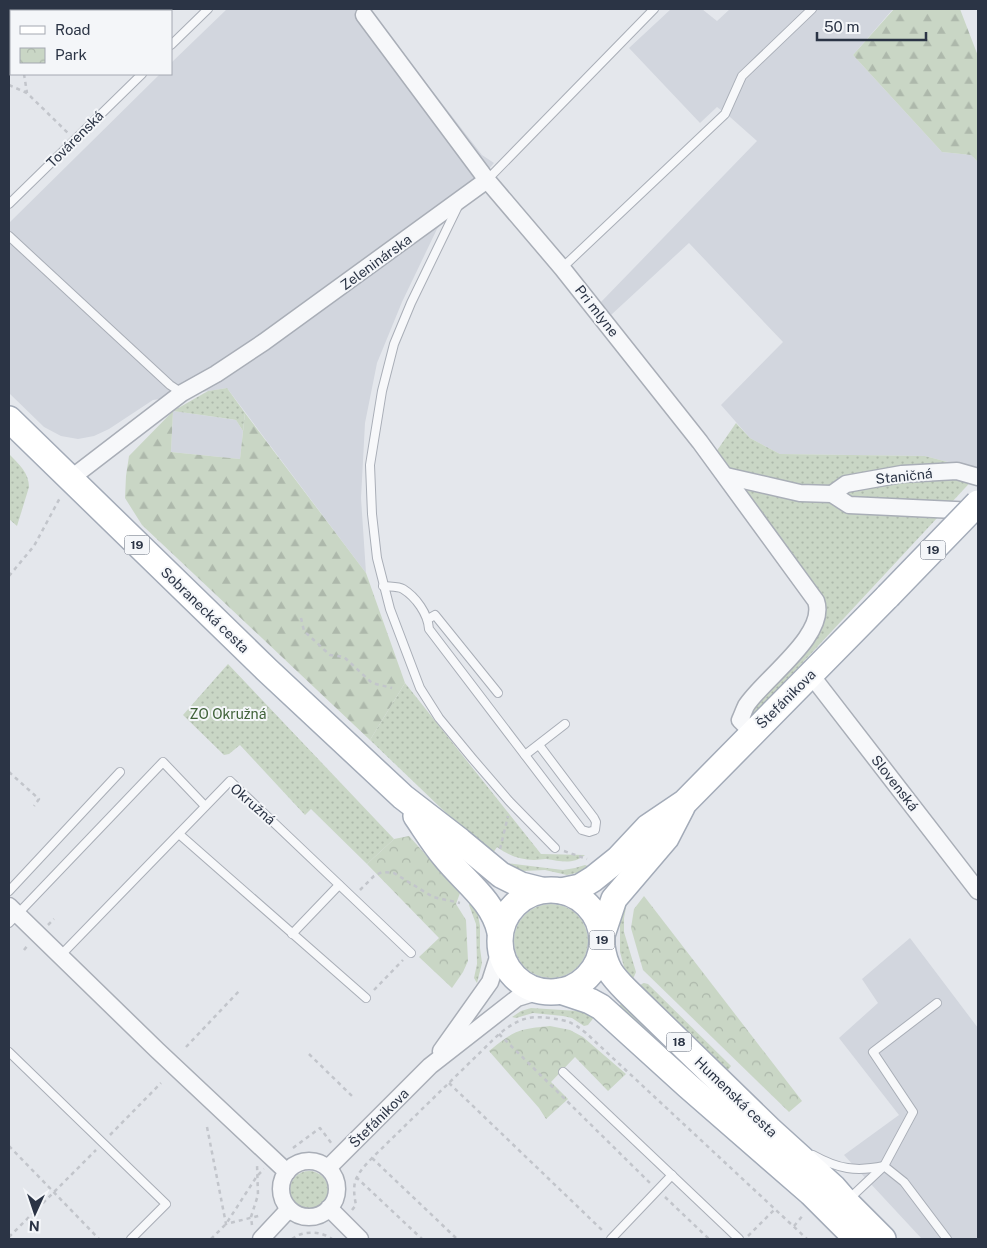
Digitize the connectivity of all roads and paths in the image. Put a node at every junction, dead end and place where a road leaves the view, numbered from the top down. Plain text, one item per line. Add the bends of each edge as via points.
1 (208, 9) edge
2 (654, 9) edge
3 (812, 9) edge
4 (362, 12) edge
5 (172, 44) edge
6 (24, 75) edge
7 (141, 75) edge
8 (9, 85) edge
9 (27, 93) junction
10 (74, 139) junction
11 (487, 180) junction
12 (462, 199) junction
13 (9, 204) edge
14 (9, 236) edge
15 (562, 268) junction
16 (182, 393) junction
17 (9, 419) edge
18 (726, 476) junction
19 (978, 477) edge
20 (70, 479) junction
21 (832, 494) junction
22 (978, 503) edge
23 (978, 511) edge
24 (9, 576) edge
25 (383, 586) junction
26 (301, 618) dead end
27 (428, 618) junction
28 (811, 675) junction
29 (392, 688) dead end
30 (498, 692) dead end
31 (565, 724) dead end
32 (753, 733) junction
33 (539, 745) junction
34 (525, 755) junction
35 (9, 772) edge
36 (120, 772) dead end
37 (403, 797) junction
38 (685, 802) junction
39 (511, 804) junction
40 (34, 806) dead end
41 (205, 806) junction
42 (179, 834) junction
43 (555, 848) joint
44 (503, 854) dead end
45 (591, 860) dead end
46 (339, 885) junction
47 (9, 891) edge
48 (551, 891) junction
49 (978, 892) edge
50 (353, 898) junction
51 (464, 904) dead end
52 (12, 914) edge
53 (292, 934) junction
54 (602, 940) junction
55 (500, 941) junction
56 (411, 952) joint
57 (60, 956) junction
58 (241, 989) dead end
59 (550, 991) junction
60 (366, 998) joint
61 (937, 1003) dead end
62 (499, 1034) junction
63 (186, 1047) dead end
64 (9, 1052) edge
65 (309, 1054) dead end
66 (430, 1066) junction
67 (563, 1072) dead end
68 (161, 1082) dead end
69 (449, 1083) junction
70 (353, 1097) dead end
71 (207, 1127) dead end
72 (768, 1129) junction
73 (103, 1142) junction
74 (9, 1146) edge
75 (264, 1150) junction
76 (372, 1158) junction
77 (884, 1166) junction
78 (328, 1168) junction
79 (287, 1172) junction
80 (672, 1175) junction
81 (257, 1176) junction
82 (658, 1190) junction
83 (54, 1193) junction
84 (329, 1208) junction
85 (289, 1209) junction
86 (775, 1209) junction
87 (840, 1209) junction
88 (806, 1213) dead end
89 (261, 1214) dead end
90 (251, 1217) junction
91 (226, 1224) junction
92 (794, 1226) junction
93 (257, 1235) edge
94 (9, 1237) edge
95 (99, 1239) edge
96 (132, 1239) edge
97 (211, 1239) edge
98 (292, 1239) edge
99 (332, 1239) edge
100 (360, 1239) edge
101 (422, 1239) edge
102 (457, 1239) edge
103 (611, 1239) edge
104 (709, 1239) edge
105 (739, 1239) edge
106 (746, 1239) edge
107 (808, 1239) edge
108 (857, 1239) edge
109 (883, 1239) edge
110 (948, 1239) edge

1 - 5 lane
2 - 11 lane, Zeleninárska
3 - 15 lane via 742,76 725,114
4 - 11 street, Pri mlyne
6 - 9 path
7 - 10 lane, Továrenská
8 - 9 path
9 - 10 path
10 - 13 lane, Továrenská
11 - 12 street, Zeleninárska
11 - 15 street, Pri mlyne
12 - 16 street, Zeleninárska via 264,342
12 - 25 lane via 411,303 394,344 382,391 370,465 372,514
14 - 16 lane
15 - 18 street, Pri mlyne
16 - 20 street, Zeleninárska
17 - 20 main road, Sobranecká cesta / 19
18 - 21 street, Staničná via 800,494
18 - 32 street, Pri mlyne via 816,601 819,613 806,639 747,705 740,720
19 - 21 street, Staničná via 957,471 902,474 846,484
20 - 24 path via 34,546
20 - 37 main road, Sobranecká cesta / 19
21 - 23 street, Staničná via 849,504
22 - 28 main road, Štefánikova / 19, bridge
25 - 27 lane via 402,588
25 - 39 lane via 420,688 439,718
26 - 29 path via 304,631 330,655 344,658 372,683
27 - 30 lane via 435,615
27 - 34 lane via 429,629
28 - 32 main road, Štefánikova / 19
28 - 49 street, Slovenská
31 - 33 lane
32 - 38 main road, Štefánikova / 19
33 - 34 lane
33 - 34 lane via 594,818 595,830 582,830
35 - 40 path via 39,799
36 - 47 lane
37 - 48 main road, Sobranecká cesta / 19 via 502,875 521,885
37 - 55 main road, Sobranecká cesta / 19 via 445,857 489,906 497,920
38 - 48 main road, 19 via 648,828 594,879 580,887
38 - 54 main road, 19 via 666,838 614,899
39 - 43 lane
39 - 44 path via 500,850
41 - 42 lane
41 - 46 lane, Okružná via 230,781
41 - 52 lane via 163,762
42 - 53 lane
42 - 57 lane
43 - 45 path
46 - 50 lane, Okružná
46 - 53 lane
48 - 54 main road, 19 via 578,897 591,909 600,926
48 - 55 main road, 19 via 526,896 514,905 507,913
50 - 51 path via 382,872 394,873 433,897
50 - 56 lane, Okružná
52 - 57 street
53 - 60 lane
54 - 59 main road, 19 via 597,964 585,979 569,989
54 - 72 main road, Humenská cesta / 18 via 604,960 611,975
55 - 59 main road, 19 via 503,960 514,977 526,986
55 - 66 street, Štefánikova via 490,982
56 - 60 path
57 - 75 street
58 - 63 path
59 - 66 street, Štefánikova via 517,998
59 - 87 main road, Humenská cesta / 18 via 577,996 601,1007 811,1192
61 - 77 lane via 873,1052 913,1112
62 - 69 path
62 - 82 path
62 - 86 path via 512,1024 533,1016 563,1019 575,1024
64 - 73 lane
65 - 70 path
66 - 78 street, Štefánikova
67 - 80 lane
68 - 73 path
69 - 76 path
69 - 103 path
71 - 91 path
72 - 77 lane via 829,1164 855,1169
72 - 87 main road, Humenská cesta / 18 via 833,1187
73 - 83 path
73 - 96 lane via 166,1204
74 - 83 path
75 - 79 street
75 - 81 path via 257,1159
76 - 101 path via 356,1177
76 - 102 path
77 - 87 lane
77 - 110 lane via 904,1182
78 - 79 street via 306,1161 292,1166
78 - 84 street via 336,1185 335,1198
79 - 85 street via 281,1195
80 - 82 lane
80 - 105 lane
81 - 90 path via 258,1196
81 - 91 path
82 - 103 lane
82 - 104 path
83 - 94 path
83 - 95 path
84 - 85 street via 309,1217
84 - 100 street
85 - 93 street
86 - 92 path
86 - 106 path
87 - 108 main road, Humenská cesta / 18
87 - 109 main road, Humenská cesta / 18
88 - 92 path
89 - 90 path
90 - 91 path
90 - 93 path
91 - 97 path
92 - 107 path
98 - 99 path via 314,1232

